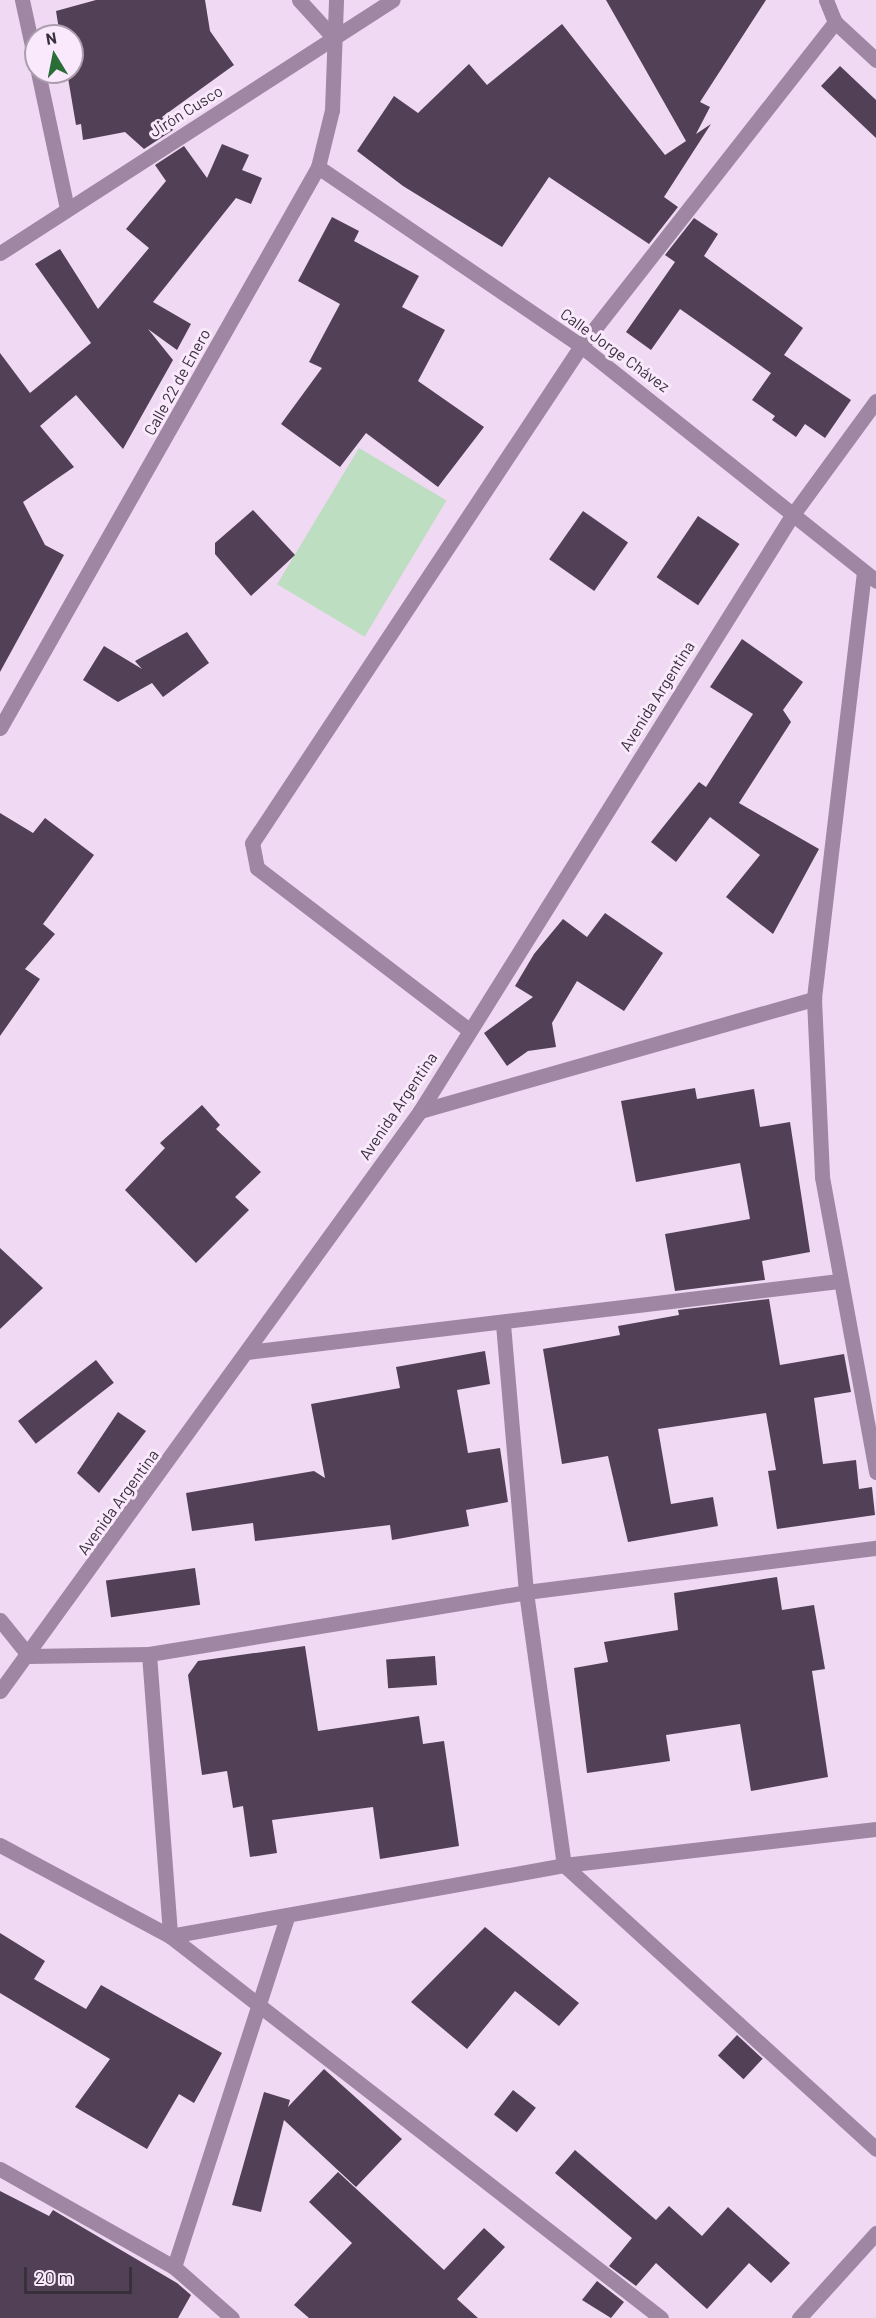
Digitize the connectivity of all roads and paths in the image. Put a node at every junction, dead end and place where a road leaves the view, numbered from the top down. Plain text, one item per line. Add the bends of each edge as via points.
1 (22, 0) edge
2 (299, 0) edge
3 (336, 0) edge
4 (392, 0) edge
5 (826, 0) edge
6 (835, 21) junction
7 (27, 24) edge
8 (333, 37) junction
9 (876, 60) edge
10 (41, 84) edge
11 (318, 167) junction
12 (67, 208) junction
13 (0, 253) edge
14 (581, 346) junction
15 (876, 400) edge
16 (791, 517) junction
17 (870, 576) edge
18 (0, 728) edge
19 (814, 999) junction
20 (469, 1030) junction
21 (420, 1111) junction
22 (839, 1281) junction
23 (503, 1324) junction
24 (247, 1352) junction
25 (876, 1472) edge
26 (876, 1548) edge
27 (526, 1592) junction
28 (0, 1620) edge
29 (149, 1654) junction
30 (29, 1656) junction
31 (0, 1691) edge
32 (876, 1829) edge
33 (0, 1845) edge
34 (564, 1865) junction
35 (288, 1915) junction
36 (170, 1936) junction
37 (258, 2004) junction
38 (876, 2149) edge
39 (0, 2169) edge
40 (876, 2233) edge
41 (174, 2267) junction
42 (231, 2318) edge
43 (662, 2318) edge
44 (799, 2318) edge

1 - 7 street
2 - 8 street
3 - 8 street, Calle 22 de Enero
4 - 8 street, Jirón Cusco
5 - 6 street
6 - 9 street
6 - 14 street
8 - 11 street, Calle 22 de Enero via 332,110
8 - 12 street, Jirón Cusco
10 - 12 street
11 - 14 street, Calle Jorge Chávez
11 - 18 street, Calle 22 de Enero
12 - 13 street, Jirón Cusco
14 - 16 street, Calle Jorge Chávez
14 - 20 street via 252,843 257,868
15 - 16 street, Avenida Argentina
16 - 17 street, Calle Jorge Chávez
16 - 20 street, Avenida Argentina
17 - 19 street
19 - 21 street
19 - 22 street via 822,1177
20 - 21 street, Avenida Argentina
21 - 24 street, Avenida Argentina
22 - 23 street
22 - 25 street
23 - 24 street
23 - 27 street
24 - 30 street, Avenida Argentina
26 - 27 street
27 - 29 street
27 - 34 street
28 - 30 street
29 - 30 street
29 - 36 street
30 - 31 street, Avenida Argentina
32 - 34 street
33 - 36 street
34 - 35 street
34 - 38 street
35 - 36 street
35 - 37 street
36 - 37 street
37 - 41 street
37 - 43 street
39 - 41 street
40 - 44 street
41 - 42 street

